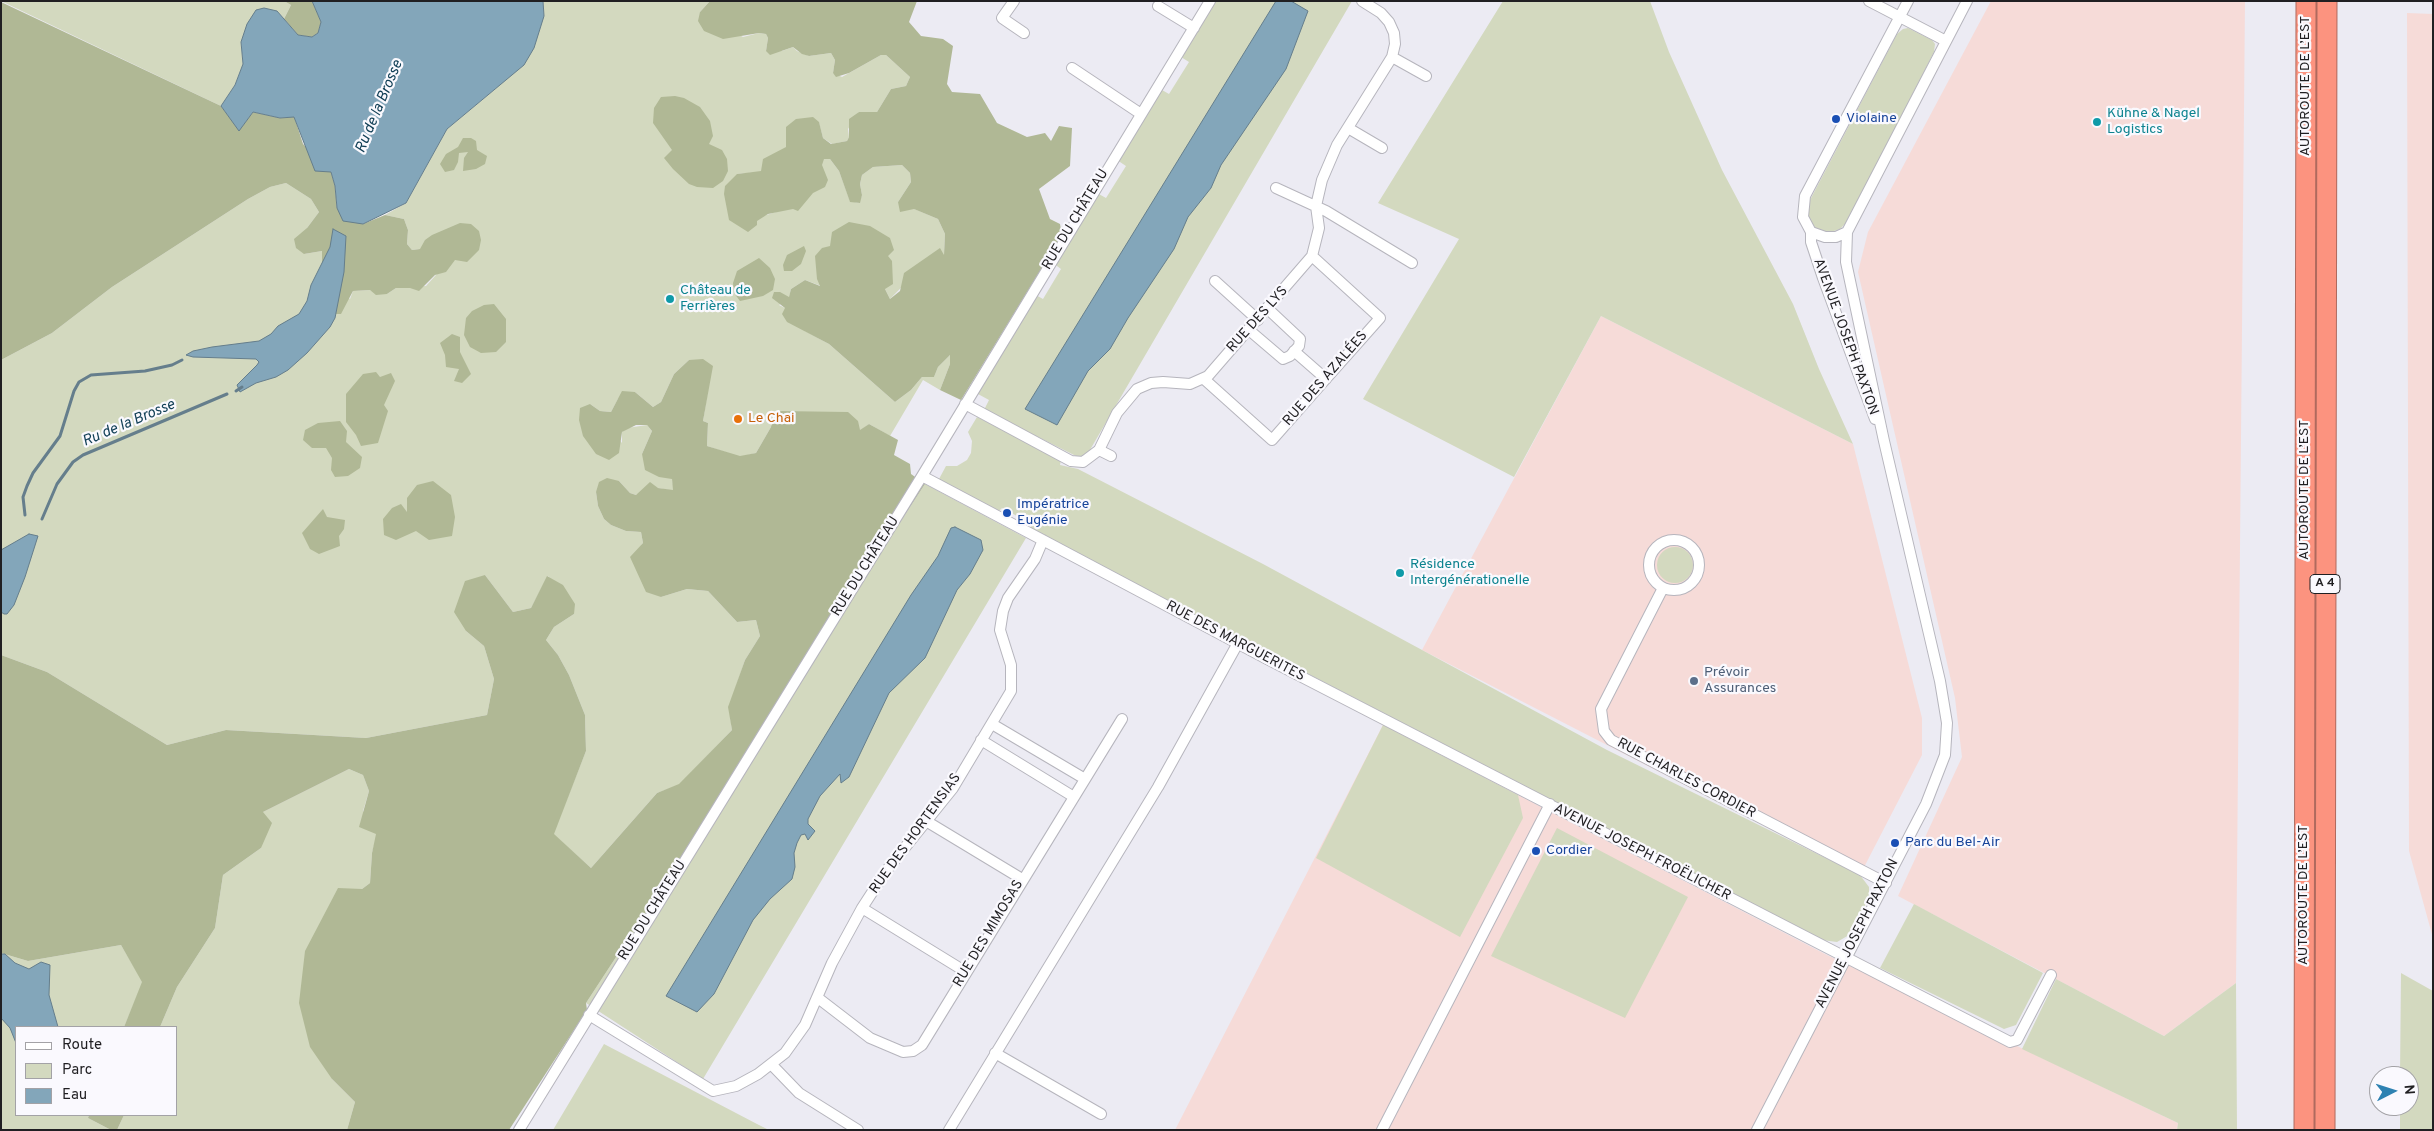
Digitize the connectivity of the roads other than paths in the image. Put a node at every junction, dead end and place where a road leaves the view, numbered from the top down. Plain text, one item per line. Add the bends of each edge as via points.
1 (1014, 1) edge
2 (1210, 1) edge
3 (1362, 1) edge
4 (1869, 1) edge
5 (1908, 1) edge
6 (1967, 1) edge
7 (2306, 1) edge
8 (2327, 1) edge
9 (2339, 1) edge
10 (1158, 6) dead end
11 (1899, 17) junction
12 (1194, 28) junction
13 (1024, 34) dead end
14 (2327, 39) junction
15 (1946, 42) junction
16 (1392, 57) junction
17 (1072, 68) dead end
18 (1426, 76) dead end
19 (1141, 114) junction
20 (1348, 128) junction
21 (1382, 148) dead end
22 (1276, 188) dead end
23 (1316, 206) junction
24 (1811, 232) junction
25 (1847, 232) junction
26 (1312, 256) junction
27 (1412, 263) dead end
28 (1215, 281) dead end
29 (1268, 310) junction
30 (1258, 320) junction
31 (1249, 330) junction
32 (1294, 351) junction
33 (1204, 379) junction
34 (1326, 379) junction
35 (965, 404) junction
36 (1884, 441) junction
37 (1100, 450) junction
38 (1111, 456) dead end
39 (922, 476) junction
40 (1043, 540) junction
41 (1663, 588) junction
42 (1238, 643) junction
43 (1122, 719) dead end
44 (992, 724) junction
45 (981, 740) junction
46 (1085, 779) junction
47 (1074, 797) junction
48 (1550, 804) junction
49 (926, 820) junction
50 (1022, 879) junction
51 (1886, 883) junction
52 (862, 908) junction
53 (1846, 957) junction
54 (966, 972) junction
55 (2051, 974) dead end
56 (818, 998) junction
57 (589, 1015) junction
58 (994, 1053) junction
59 (771, 1064) junction
60 (1101, 1114) dead end
61 (519, 1130) edge
62 (858, 1130) edge
63 (949, 1130) edge
64 (1382, 1130) edge
65 (1757, 1130) edge
66 (2304, 1130) edge
67 (2325, 1130) edge

1 - 13 street via 1002,18
2 - 12 street, RUE DU CHÂTEAU
3 - 16 street, RUE DES LYS via 1381,13 1394,33
4 - 11 street
5 - 11 street, AVENUE JOSEPH PAXTON
6 - 15 street, AVENUE JOSEPH PAXTON
7 - 66 highway, AUTOROUTE DE L’EST / A 4
8 - 14 highway, AUTOROUTE DE L’EST / A 4
9 - 14 highway
10 - 12 street
11 - 15 street
11 - 24 street, AVENUE JOSEPH PAXTON via 1805,196 1803,217
12 - 19 street, RUE DU CHÂTEAU
14 - 67 highway, AUTOROUTE DE L’EST / A 4
15 - 25 street, AVENUE JOSEPH PAXTON
16 - 18 street
16 - 20 street, RUE DES LYS
17 - 19 street
19 - 35 street, RUE DU CHÂTEAU
20 - 21 street
20 - 23 street, RUE DES LYS via 1322,180
22 - 23 street
23 - 26 street, RUE DES LYS via 1318,228
23 - 27 street
24 - 25 street, AVENUE JOSEPH PAXTON via 1826,238
24 - 36 street, AVENUE JOSEPH PAXTON via 1811,242 1823,278
25 - 36 street, AVENUE JOSEPH PAXTON via 1846,262
26 - 29 street, RUE DES LYS
26 - 34 street, RUE DES AZALÉES via 1380,318
28 - 30 street
29 - 30 street, RUE DES LYS
29 - 32 street via 1300,339
30 - 31 street, RUE DES LYS
31 - 32 street via 1283,359
31 - 33 street, RUE DES LYS
32 - 34 street
33 - 34 street, RUE DES AZALÉES via 1272,440
33 - 37 street via 1190,384 1163,382 1137,390 1117,413
35 - 37 street via 1071,461 1083,462
35 - 39 street, RUE DU CHÂTEAU
36 - 51 street, AVENUE JOSEPH PAXTON via 1947,723 1944,755 1933,790
37 - 38 street
39 - 40 street, RUE DES MARGUERITES
39 - 57 street, RUE DU CHÂTEAU
40 - 42 street, RUE DES MARGUERITES
40 - 44 street, RUE DES HORTENSIAS via 1035,560 1008,598 1003,611 1000,630 1012,677 1011,691
41 - 41 street via 1680,590 1694,580 1698,572 1697,555 1686,542 1665,541 1652,552 1649,559 1651,576
41 - 51 street, RUE CHARLES CORDIER via 1601,709 1604,731 1611,740
42 - 48 street, RUE DES MARGUERITES
42 - 58 street via 1158,787
43 - 46 street, RUE DES MIMOSAS
44 - 45 street, RUE DES HORTENSIAS
44 - 46 street
45 - 47 street
45 - 49 street, RUE DES HORTENSIAS via 953,788
46 - 47 street, RUE DES MIMOSAS
47 - 50 street, RUE DES MIMOSAS
48 - 53 street, AVENUE JOSEPH FROËLICHER
48 - 64 street, AVENUE JOSEPH FROËLICHER
49 - 50 street
49 - 52 street, RUE DES HORTENSIAS
50 - 54 street, RUE DES MIMOSAS
51 - 53 street, AVENUE JOSEPH PAXTON
52 - 54 street
52 - 56 street, RUE DES HORTENSIAS via 832,963
53 - 55 street, AVENUE JOSEPH FROËLICHER via 2010,1042 2017,1040
53 - 65 street, AVENUE JOSEPH PAXTON
54 - 56 street, RUE DES MIMOSAS via 922,1045 909,1053 870,1038
56 - 59 street, RUE DES HORTENSIAS via 805,1024 784,1053
57 - 59 street, RUE DES HORTENSIAS via 712,1091 736,1086
57 - 61 street, RUE DU CHÂTEAU
58 - 60 street
58 - 63 street
59 - 62 street via 799,1093

